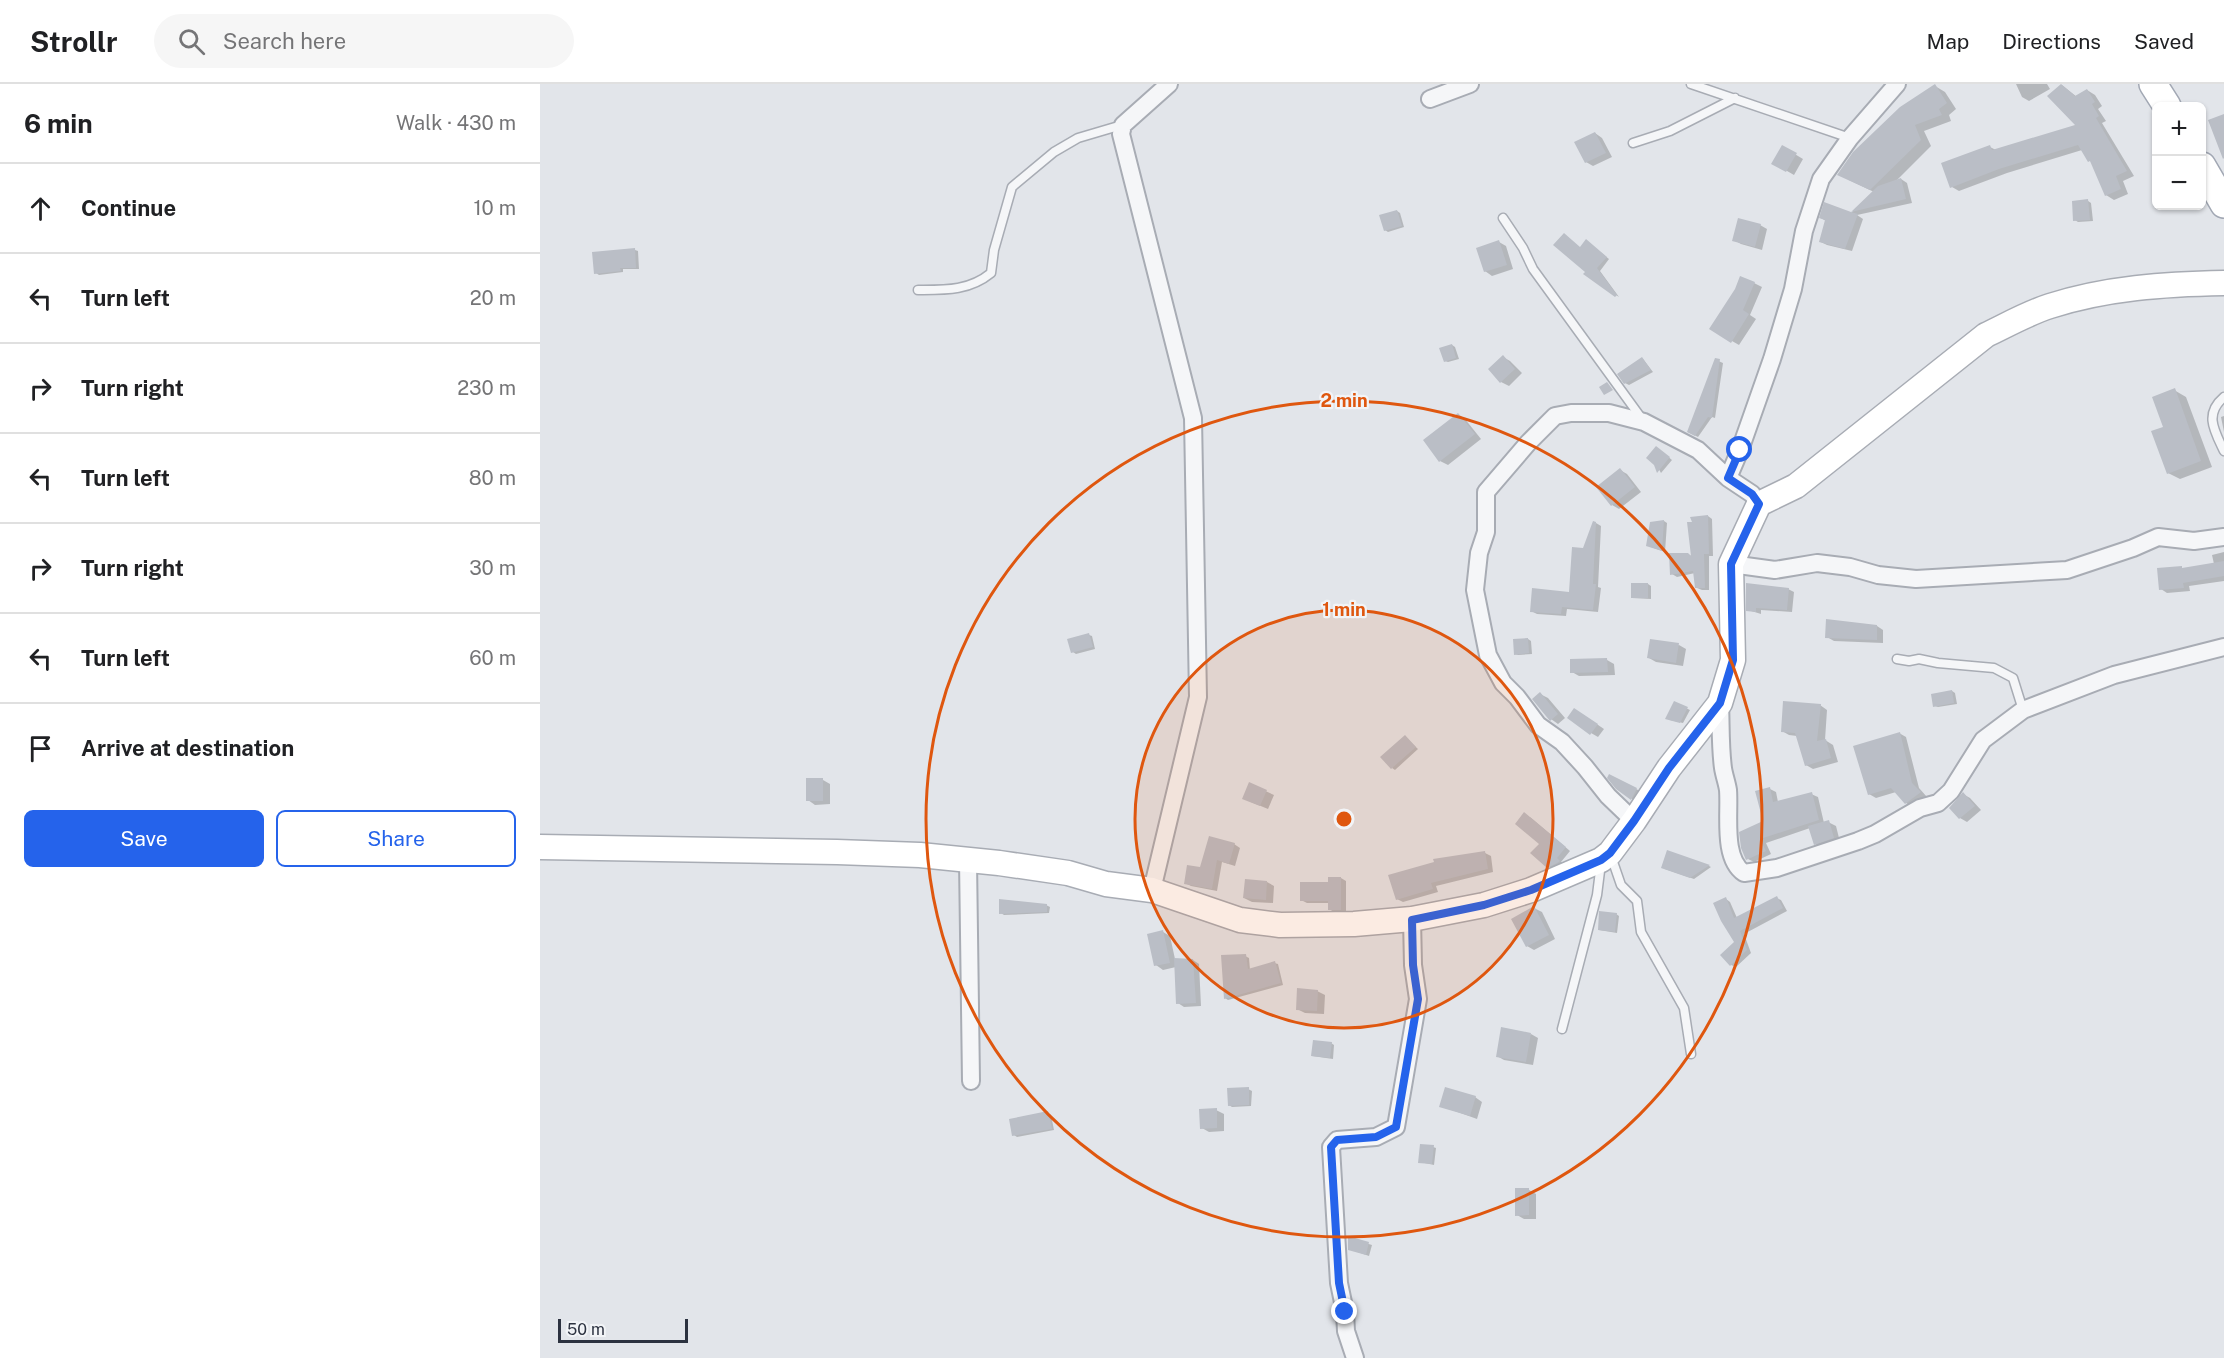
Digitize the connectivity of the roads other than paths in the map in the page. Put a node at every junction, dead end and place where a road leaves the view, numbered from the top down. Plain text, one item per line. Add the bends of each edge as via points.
1 (1169, 84) edge
2 (1470, 84) edge
3 (1691, 84) edge
4 (1897, 84) edge
5 (2153, 84) edge
6 (1735, 98) junction
7 (1430, 99) dead end
8 (2164, 102) edge
9 (1123, 125) junction
10 (1850, 138) junction
11 (1633, 143) dead end
12 (2206, 173) edge
13 (2224, 204) edge
14 (1503, 218) dead end
15 (2224, 283) edge
16 (918, 290) dead end
17 (2224, 397) edge
18 (1644, 422) junction
19 (2224, 451) edge
20 (1728, 478) junction
21 (1759, 504) junction
22 (2224, 537) edge
23 (1731, 564) junction
24 (2224, 647) edge
25 (1896, 659) dead end
26 (1720, 703) junction
27 (2023, 710) junction
28 (1634, 821) junction
29 (540, 847) edge
30 (1606, 857) junction
31 (968, 860) junction
32 (1152, 890) junction
33 (1412, 920) junction
34 (1562, 1029) dead end
35 (1691, 1054) dead end
36 (971, 1081) dead end
37 (1355, 1358) edge

1 - 9 street
2 - 7 street
3 - 6 lane
4 - 10 street
5 - 8 main road
6 - 10 lane
6 - 11 lane via 1670,131
9 - 16 lane via 1078,138 1054,152 1012,187 991,273 978,283 946,290
9 - 32 street via 1121,134 1193,418 1198,696
10 - 20 street via 1821,179 1772,359
12 - 13 main road
14 - 18 lane via 1533,269
15 - 21 street via 2168,284 2081,298 2012,322 1986,335 1796,486
17 - 19 lane via 2214,406 2211,416
18 - 20 street via 1698,450
18 - 28 street via 1609,413 1571,413 1555,416 1528,443 1486,492 1485,532 1475,591 1488,655 1503,682 1538,725 1562,742
20 - 21 street via 1752,494
21 - 23 street
22 - 23 street via 2194,541 2158,537 2067,570 1916,579 1816,563 1774,570
23 - 26 street via 1733,660
24 - 27 street via 2114,675
25 - 27 lane via 1995,668 2013,678
26 - 27 street via 1730,845 1734,861 1744,873 1777,868 1858,841 1920,808 1938,803 1951,791 1983,740
26 - 28 street
28 - 30 street
29 - 31 street via 837,852
30 - 33 street via 1531,890 1484,905
30 - 34 lane
30 - 35 lane via 1621,885 1637,901 1641,932 1684,1008
31 - 32 street via 1068,873 1106,884
31 - 36 street
32 - 33 street via 1240,920 1280,925
33 - 37 street via 1418,999 1396,1127 1376,1137 1337,1140 1331,1147 1339,1283 1346,1331

